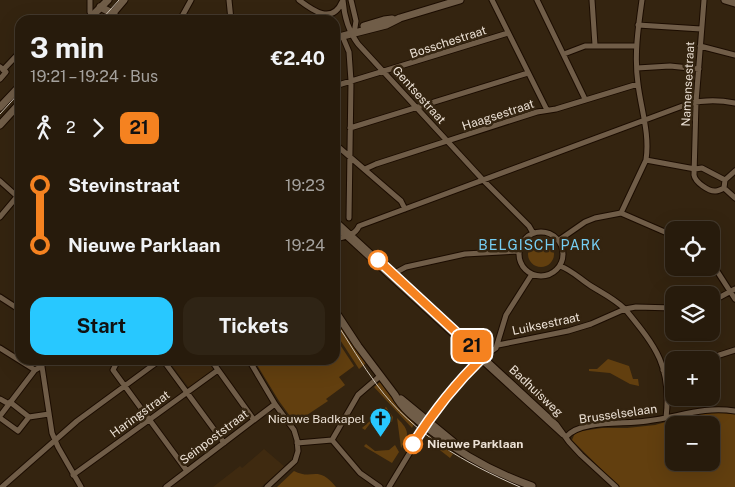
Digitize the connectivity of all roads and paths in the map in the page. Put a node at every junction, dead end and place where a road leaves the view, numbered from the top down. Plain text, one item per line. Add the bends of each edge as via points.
1 (90, 0) edge
2 (108, 0) edge
3 (124, 0) edge
4 (191, 0) edge
5 (229, 0) edge
6 (299, 0) edge
7 (351, 0) edge
8 (460, 0) edge
9 (492, 0) edge
10 (537, 0) edge
11 (592, 0) edge
12 (642, 0) edge
13 (704, 0) edge
14 (726, 0) edge
15 (343, 1) edge
16 (735, 3) edge
17 (100, 8) junction
18 (90, 12) dead end
19 (93, 15) edge
20 (106, 15) edge
21 (112, 15) edge
22 (183, 15) edge
23 (230, 15) edge
24 (638, 25) junction
25 (701, 29) junction
26 (353, 31) junction
27 (508, 33) junction
28 (340, 36) edge
29 (344, 40) dead end
30 (595, 45) junction
31 (636, 46) junction
32 (700, 46) junction
33 (564, 54) junction
34 (735, 55) edge
35 (15, 57) edge
36 (637, 68) junction
37 (699, 69) junction
38 (3, 70) edge
39 (384, 72) junction
40 (528, 73) junction
41 (0, 79) edge
42 (350, 82) junction
43 (638, 84) junction
44 (340, 85) edge
45 (15, 91) edge
46 (585, 99) junction
47 (696, 102) junction
48 (735, 103) edge
49 (0, 107) edge
50 (417, 107) junction
51 (15, 108) edge
52 (547, 110) junction
53 (644, 120) junction
54 (0, 125) edge
55 (350, 128) junction
56 (448, 141) junction
57 (340, 149) edge
58 (350, 158) junction
59 (646, 160) junction
60 (365, 169) junction
61 (695, 169) junction
62 (735, 171) edge
63 (725, 180) junction
64 (0, 181) edge
65 (484, 181) junction
66 (724, 188) junction
67 (15, 193) edge
68 (735, 198) edge
69 (15, 201) edge
70 (405, 209) junction
71 (621, 213) junction
72 (0, 218) edge
73 (349, 218) junction
74 (340, 224) edge
75 (359, 226) junction
76 (340, 231) edge
77 (665, 232) edge
78 (533, 233) junction
79 (348, 236) junction
80 (340, 238) edge
81 (559, 240) junction
82 (519, 251) junction
83 (560, 266) junction
84 (532, 274) junction
85 (391, 275) junction
86 (720, 275) edge
87 (733, 291) edge
88 (0, 297) edge
89 (720, 298) edge
90 (735, 300) edge
91 (15, 307) edge
92 (665, 308) edge
93 (625, 309) junction
94 (340, 318) edge
95 (498, 345) junction
96 (0, 348) edge
97 (735, 350) edge
98 (720, 355) edge
99 (15, 357) edge
100 (482, 358) junction
101 (27, 365) edge
102 (40, 365) edge
103 (42, 365) edge
104 (116, 365) edge
105 (154, 365) edge
106 (165, 365) edge
107 (214, 365) edge
108 (252, 365) edge
109 (35, 370) junction
110 (218, 370) junction
111 (664, 370) joint
112 (380, 376) junction
113 (124, 386) junction
114 (187, 392) junction
115 (0, 399) edge
116 (10, 403) junction
117 (275, 404) junction
118 (735, 411) edge
119 (49, 414) junction
120 (666, 416) edge
121 (674, 416) edge
122 (0, 417) edge
123 (29, 417) junction
124 (665, 418) edge
125 (149, 420) junction
126 (254, 420) junction
127 (426, 423) junction
128 (566, 437) junction
129 (55, 439) junction
130 (332, 440) junction
131 (224, 443) junction
132 (297, 443) junction
133 (187, 471) junction
134 (73, 475) junction
135 (1, 486) edge
136 (533, 486) edge
137 (81, 487) edge
138 (166, 487) edge
139 (267, 487) edge
140 (380, 487) edge
141 (389, 487) edge
142 (616, 487) edge

1 - 18 street
2 - 17 main road
3 - 21 main road
4 - 22 street
5 - 23 street
6 - 15 street via 325,14 337,10
7 - 26 street via 356,21
8 - 26 main road
9 - 27 street
10 - 33 street
11 - 30 street
12 - 24 street
13 - 25 street, Namensestraat
14 - 16 main road
15 - 26 street via 349,29
17 - 19 main road
17 - 20 main road
24 - 25 street
24 - 31 street
25 - 32 street, Namensestraat
26 - 28 main road
26 - 39 street, Gentsestraat via 358,44
27 - 39 street, Bosschestraat
27 - 40 street
29 - 42 street via 349,52
30 - 31 street
30 - 33 street via 578,47
31 - 36 street
32 - 34 street
32 - 37 street, Namensestraat
33 - 46 street
35 - 38 street
36 - 37 street via 670,66
36 - 43 street
37 - 47 street, Namensestraat
38 - 41 street
39 - 42 street, Bosschestraat
39 - 50 street, Gentsestraat
40 - 50 street
40 - 52 street
42 - 44 street, Bosschestraat
42 - 55 street
43 - 46 street, Haagsestraat
43 - 53 street
45 - 49 main road
46 - 52 street, Haagsestraat
47 - 48 street via 720,100
47 - 53 street
47 - 61 street, Namensestraat
50 - 55 street
50 - 56 street, Gentsestraat
51 - 54 main road
52 - 56 street, Haagsestraat
53 - 59 street via 648,140
53 - 65 street
55 - 58 street
56 - 60 street, Haagsestraat
56 - 65 street, Gentsestraat
57 - 58 street
58 - 60 street
58 - 73 street
59 - 61 street
59 - 71 street
60 - 70 street via 401,201
61 - 63 street via 702,168
61 - 66 street via 694,179 698,183 714,191
62 - 63 street
63 - 66 street
64 - 67 street
65 - 70 street
65 - 78 street, Gentsestraat
66 - 68 street
69 - 72 street
70 - 75 street
71 - 77 street
71 - 81 street via 585,222
73 - 74 street
73 - 75 street
75 - 79 street
76 - 79 street, Badhuisweg
78 - 81 street via 548,232
78 - 82 street via 521,244
79 - 80 street
79 - 85 street, Badhuisweg
81 - 83 street via 564,252
82 - 84 street via 522,265
82 - 85 street via 465,254 406,267
83 - 84 street via 550,275
83 - 93 street via 613,298
84 - 95 street via 506,315
85 - 100 street, Badhuisweg
86 - 87 street
87 - 89 street
87 - 90 street
88 - 91 street
92 - 93 street
93 - 95 street, Luiksestraat via 568,332
93 - 111 street via 654,346
94 - 112 main road
95 - 100 street
96 - 99 street
97 - 98 street
100 - 127 street
100 - 128 street, Badhuisweg
101 - 109 street
102 - 109 street
103 - 119 street
104 - 113 street via 114,370
105 - 113 street
106 - 114 street
107 - 110 street
108 - 117 street
109 - 116 street
110 - 114 street, Haringstraat
110 - 126 street
111 - 120 street
112 - 127 main road via 398,401
112 - 130 street via 358,395
113 - 125 street
113 - 129 street
114 - 125 street, Haringstraat
114 - 131 street
115 - 116 street
116 - 122 street
116 - 123 street
117 - 126 street, Seinpoststraat
117 - 132 street via 294,430
118 - 121 street, Brusselselaan via 698,410
119 - 123 street
119 - 129 street
122 - 123 street via 18,431
124 - 128 street, Brusselselaan via 592,426 571,432
125 - 133 street
125 - 134 street, Haringstraat
126 - 131 street, Seinpoststraat
127 - 136 main road via 469,458
127 - 141 street
128 - 142 street, Badhuisweg
129 - 134 street
129 - 135 street
130 - 132 street
130 - 140 street via 360,473
131 - 133 street, Seinpoststraat
132 - 139 street via 295,461
133 - 138 street, Seinpoststraat
134 - 137 street

